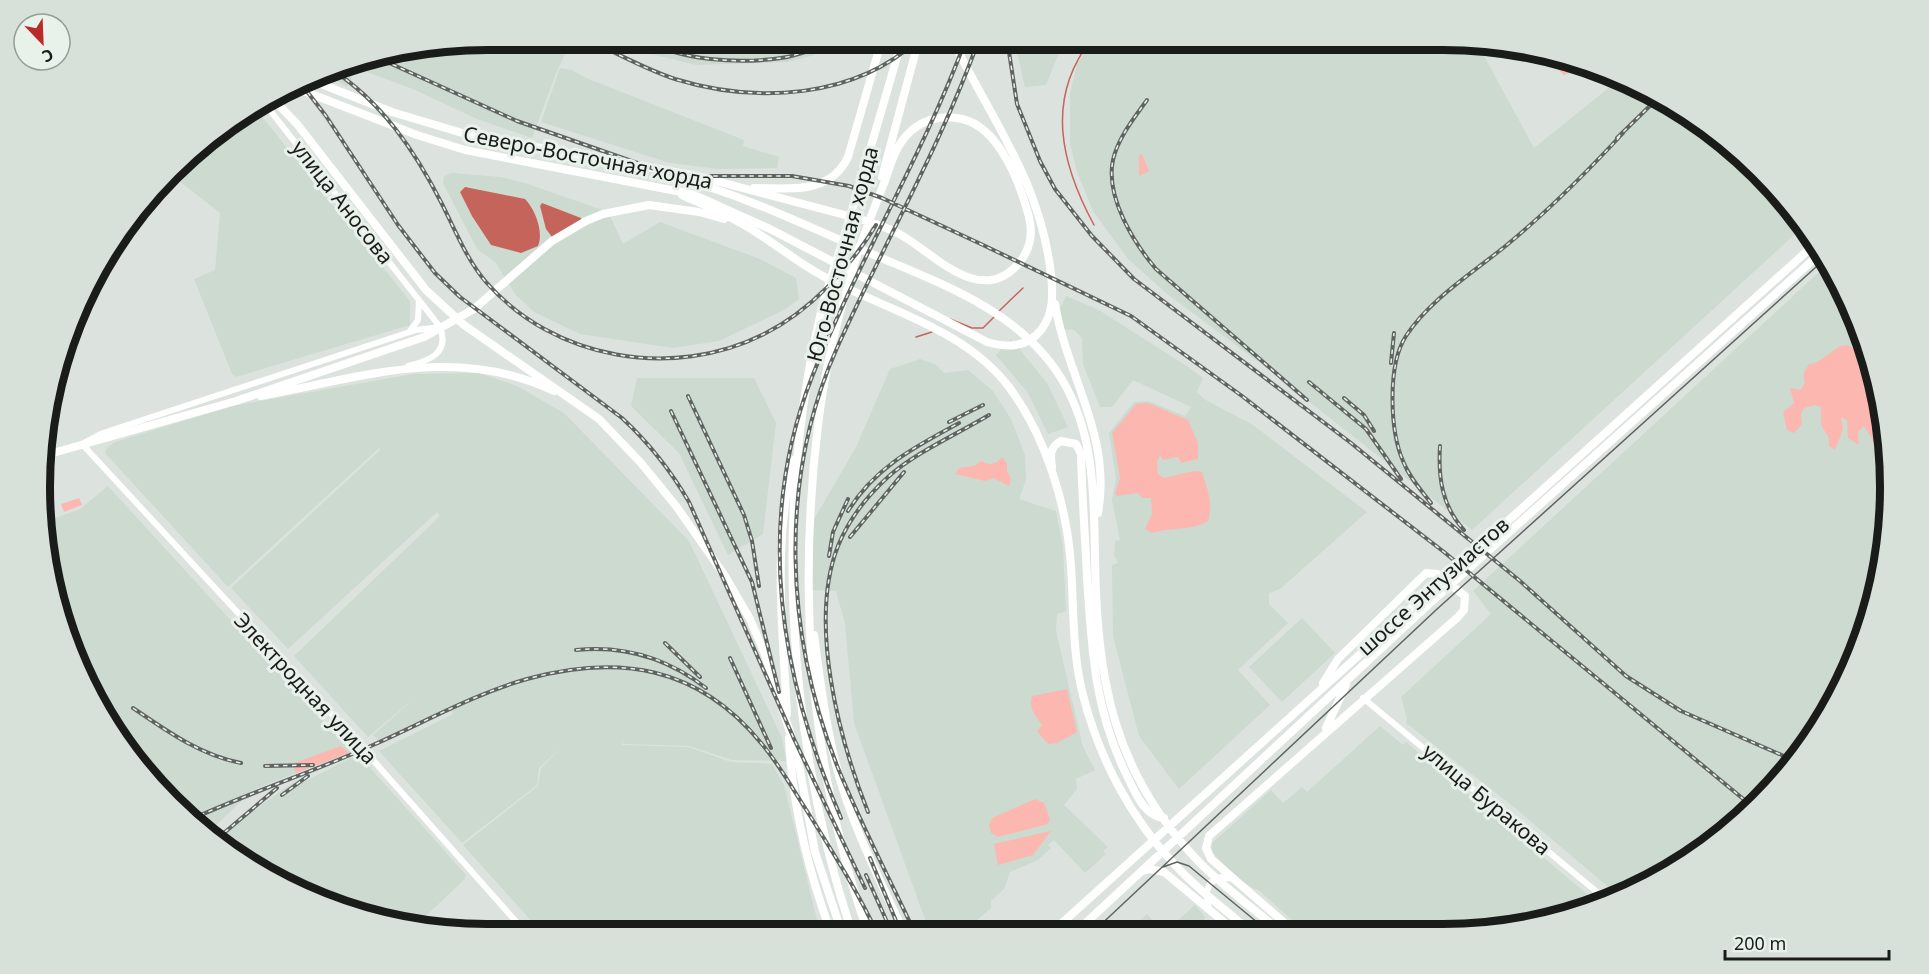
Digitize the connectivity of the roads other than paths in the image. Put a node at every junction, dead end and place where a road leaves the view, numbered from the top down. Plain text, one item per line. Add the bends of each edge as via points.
1 (879, 50) edge
2 (899, 50) edge
3 (916, 50) edge
4 (958, 50) edge
5 (319, 83) edge
6 (303, 91) edge
7 (277, 103) edge
8 (268, 108) edge
9 (652, 170) junction
10 (650, 185) junction
11 (744, 188) junction
12 (875, 205) junction
13 (744, 225) junction
14 (1809, 249) edge
15 (1815, 258) edge
16 (1053, 294) junction
17 (419, 300) junction
18 (440, 327) junction
19 (401, 335) junction
20 (384, 372) junction
21 (236, 401) junction
22 (574, 401) junction
23 (82, 444) junction
24 (799, 444) junction
25 (50, 454) edge
26 (1055, 483) junction
27 (1095, 529) junction
28 (1095, 567) junction
29 (810, 604) junction
30 (1090, 632) junction
31 (1356, 672) junction
32 (1321, 687) junction
33 (1363, 698) junction
34 (1319, 738) junction
35 (1181, 815) junction
36 (1141, 871) junction
37 (1234, 880) junction
38 (1600, 894) edge
39 (1209, 909) junction
40 (518, 924) edge
41 (828, 924) edge
42 (839, 924) edge
43 (850, 924) edge
44 (865, 924) edge
45 (900, 924) edge
46 (1061, 924) edge
47 (1085, 924) edge
48 (1227, 924) edge
49 (1242, 924) edge
50 (1273, 924) edge
51 (1286, 924) edge

1 - 11 main road via 848,157 837,174 812,188
2 - 24 main road, Юго-Восточная хорда via 821,312
3 - 12 main road, Юго-Восточная хорда
4 - 16 main road via 1035,197 1048,246
5 - 9 main road, Северо-Восточная хорда via 392,112 469,135
6 - 10 main road, Северо-Восточная хорда via 465,150
7 - 22 main road via 443,308
8 - 17 street, улица Аносова
9 - 11 main road, Северо-Восточная хорда
9 - 27 main road via 710,186 805,224 971,300 1026,337 1061,377 1081,419 1091,468
10 - 13 main road, Северо-Восточная хорда
10 - 16 main road, Северо-Восточная хорда via 718,204 1002,347 1028,342 1047,323
11 - 12 main road, Северо-Восточная хорда via 881,226 950,269 979,280 994,278 1017,266 1031,241 1032,227 1026,208 997,143 985,129 967,120 948,116 930,119 905,136
12 - 29 main road, Северо-Восточная хорда via 836,329 818,424
13 - 21 main road via 669,207 628,208 603,214 552,241 450,325 404,345
13 - 26 main road, Северо-Восточная хорда via 801,265 966,347 997,373 1019,402
14 - 32 main road, шоссе Энтузиастов
15 - 31 main road, шоссе Энтузиастов
16 - 27 main road via 1066,353 1095,430 1100,462
17 - 18 street, улица Аносова
17 - 19 street via 417,324
18 - 19 street
18 - 20 street via 443,341 434,357
19 - 23 street via 103,433
20 - 21 main road
20 - 22 main road via 427,366 483,368 530,380
21 - 23 main road
22 - 42 main road via 599,419 676,506 750,619 797,754 815,852
23 - 25 main road
23 - 40 street, Электродная улица via 349,733
24 - 41 main road via 790,477 784,531 783,636 793,787
24 - 43 main road, Юго-Восточная хорда via 794,589 801,702 819,814
26 - 30 main road via 1051,452 1062,441 1072,443 1081,454
26 - 49 main road via 1069,543 1074,640 1082,694 1111,770 1139,821 1176,867
27 - 28 main road
28 - 30 main road
28 - 50 main road via 1105,687 1125,751 1150,801 1171,830 1202,865
29 - 44 main road, Северо-Восточная хорда via 810,669 826,783 850,883
29 - 45 main road via 822,691 843,790
30 - 35 main road via 1099,699 1122,766 1150,813 1171,818
31 - 34 main road
31 - 36 main road, шоссе Энтузиастов
32 - 33 main road via 1355,640 1426,573 1437,574 1465,596 1464,610
32 - 35 main road, шоссе Энтузиастов
33 - 34 main road
33 - 38 street, улица Буракова
34 - 37 main road via 1209,836 1207,853
35 - 46 main road, шоссе Энтузиастов
36 - 39 main road via 1159,870
36 - 47 main road, шоссе Энтузиастов
37 - 39 street via 1221,877 1210,883 1206,894
37 - 51 main road
39 - 48 main road

